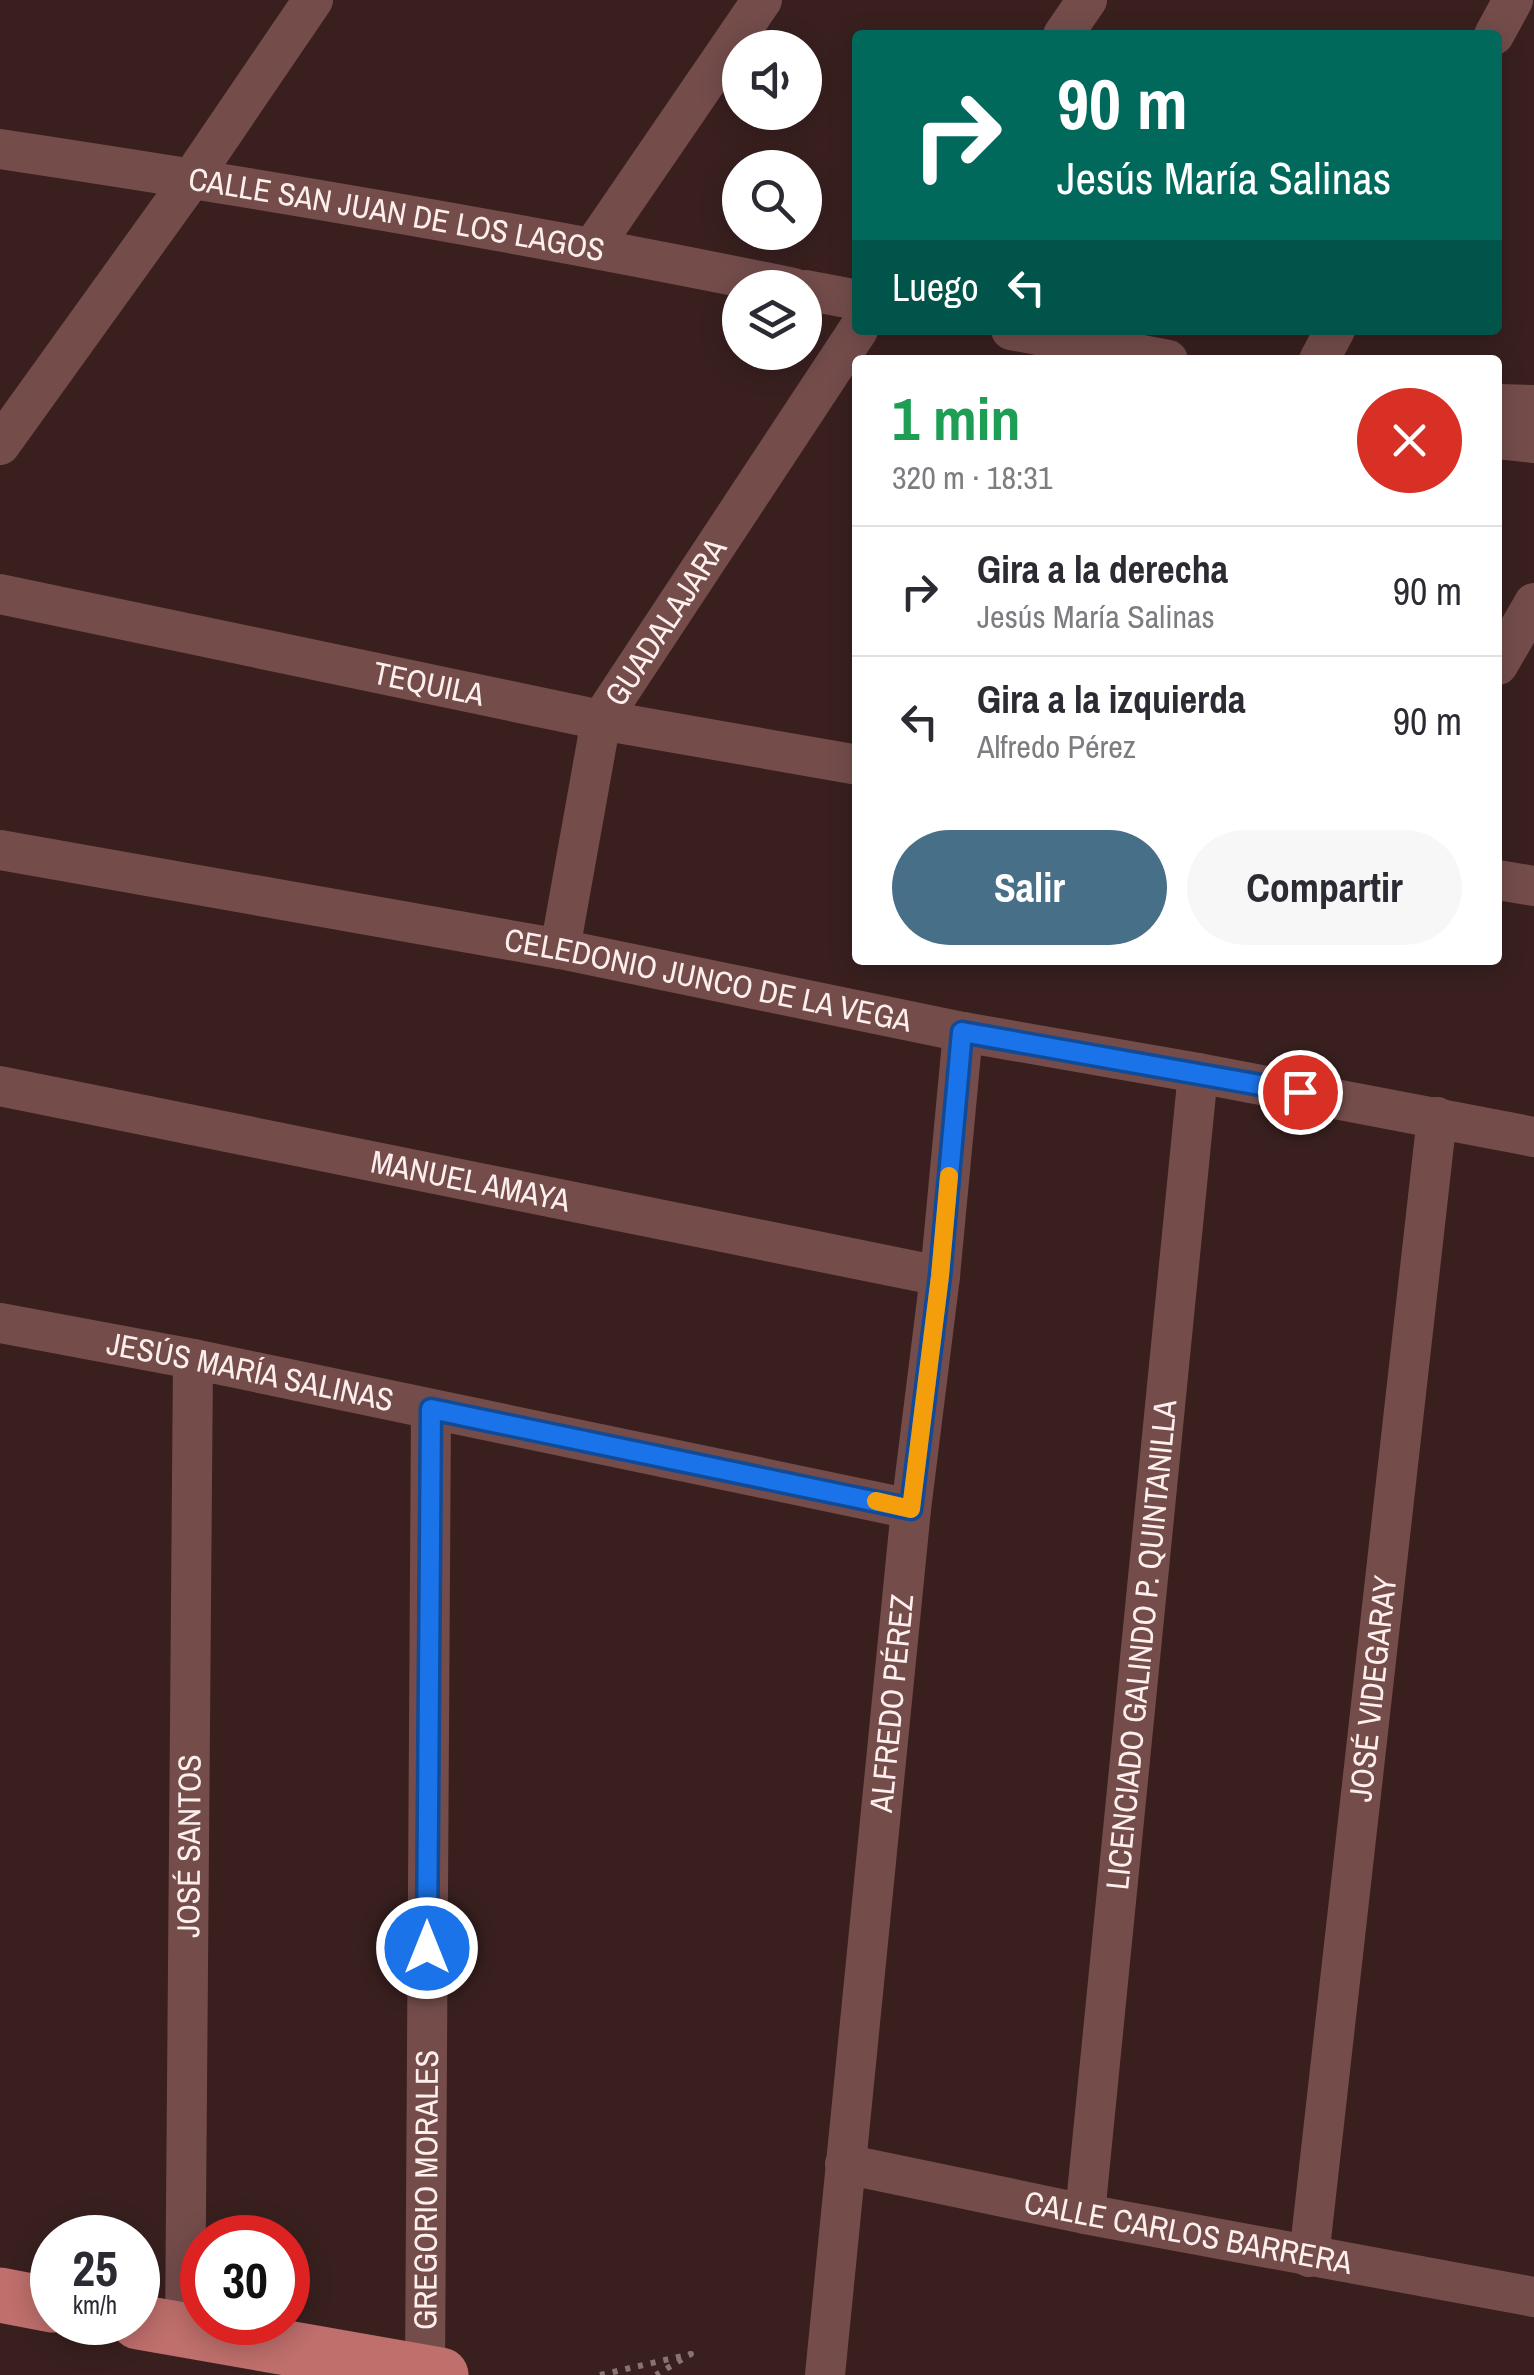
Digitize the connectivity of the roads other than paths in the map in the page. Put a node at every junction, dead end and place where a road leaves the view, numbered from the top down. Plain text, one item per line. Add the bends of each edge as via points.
1 (314, 0) edge
2 (762, 0) edge
3 (1088, 0) edge
4 (1513, 0) edge
5 (1067, 30) edge
6 (1497, 30) edge
7 (0, 149) edge
8 (192, 178) junction
9 (593, 247) junction
10 (722, 273) edge
11 (822, 293) edge
12 (852, 299) edge
13 (855, 335) edge
14 (1037, 335) edge
15 (1142, 355) edge
16 (1502, 404) edge
17 (1534, 405) edge
18 (1502, 439) edge
19 (1534, 443) edge
20 (0, 445) edge
21 (0, 594) edge
22 (1534, 603) edge
23 (1502, 659) edge
24 (601, 720) junction
25 (852, 765) edge
26 (0, 850) edge
27 (1502, 881) edge
28 (1534, 886) edge
29 (560, 949) junction
30 (962, 1032) junction
31 (1198, 1073) junction
32 (0, 1086) edge
33 (1437, 1117) junction
34 (1534, 1137) edge
35 (940, 1276) junction
36 (0, 1323) edge
37 (193, 1359) junction
38 (431, 1409) junction
39 (911, 1509) junction
40 (845, 2164) junction
41 (1085, 2214) junction
42 (1309, 2258) junction
43 (0, 2295) edge
44 (1534, 2298) edge
45 (30, 2301) edge
46 (162, 2327) edge
47 (433, 2374) edge
48 (825, 2375) edge

1 - 8 street
2 - 9 street
3 - 5 street
4 - 6 street
7 - 8 street, CALLE SAN JUAN DE LOS LAGOS
8 - 9 street, CALLE SAN JUAN DE LOS LAGOS
8 - 20 street
9 - 10 street, CALLE SAN JUAN DE LOS LAGOS
11 - 12 street
13 - 24 street, GUADALAJARA
14 - 15 street
16 - 17 street
18 - 19 street
21 - 24 street, TEQUILA
22 - 23 street
24 - 25 street, TEQUILA
24 - 29 street, GUADALAJARA
26 - 29 street, CELEDONIO JUNCO DE LA VEGA
27 - 28 street
29 - 30 street, CELEDONIO JUNCO DE LA VEGA
30 - 31 street, CELEDONIO JUNCO DE LA VEGA
30 - 35 street, ALFREDO PÉREZ
31 - 33 street, CELEDONIO JUNCO DE LA VEGA
31 - 41 street, LICENCIADO GALINDO P. QUINTANILLA
32 - 35 street, MANUEL AMAYA
33 - 34 street, CELEDONIO JUNCO DE LA VEGA
33 - 42 street, JOSÉ VIDEGARAY
35 - 39 street, ALFREDO PÉREZ
36 - 37 street, JESÚS MARÍA SALINAS
37 - 38 street, JESÚS MARÍA SALINAS
37 - 46 street, JOSÉ SANTOS
38 - 39 street, JESÚS MARÍA SALINAS
38 - 47 street, GREGORIO MORALES
39 - 40 street, ALFREDO PÉREZ
40 - 41 street, CALLE CARLOS BARRERA
40 - 48 street, ALFREDO PÉREZ
41 - 42 street, CALLE CARLOS BARRERA
42 - 44 street, CALLE CARLOS BARRERA
43 - 45 main road
46 - 47 main road

